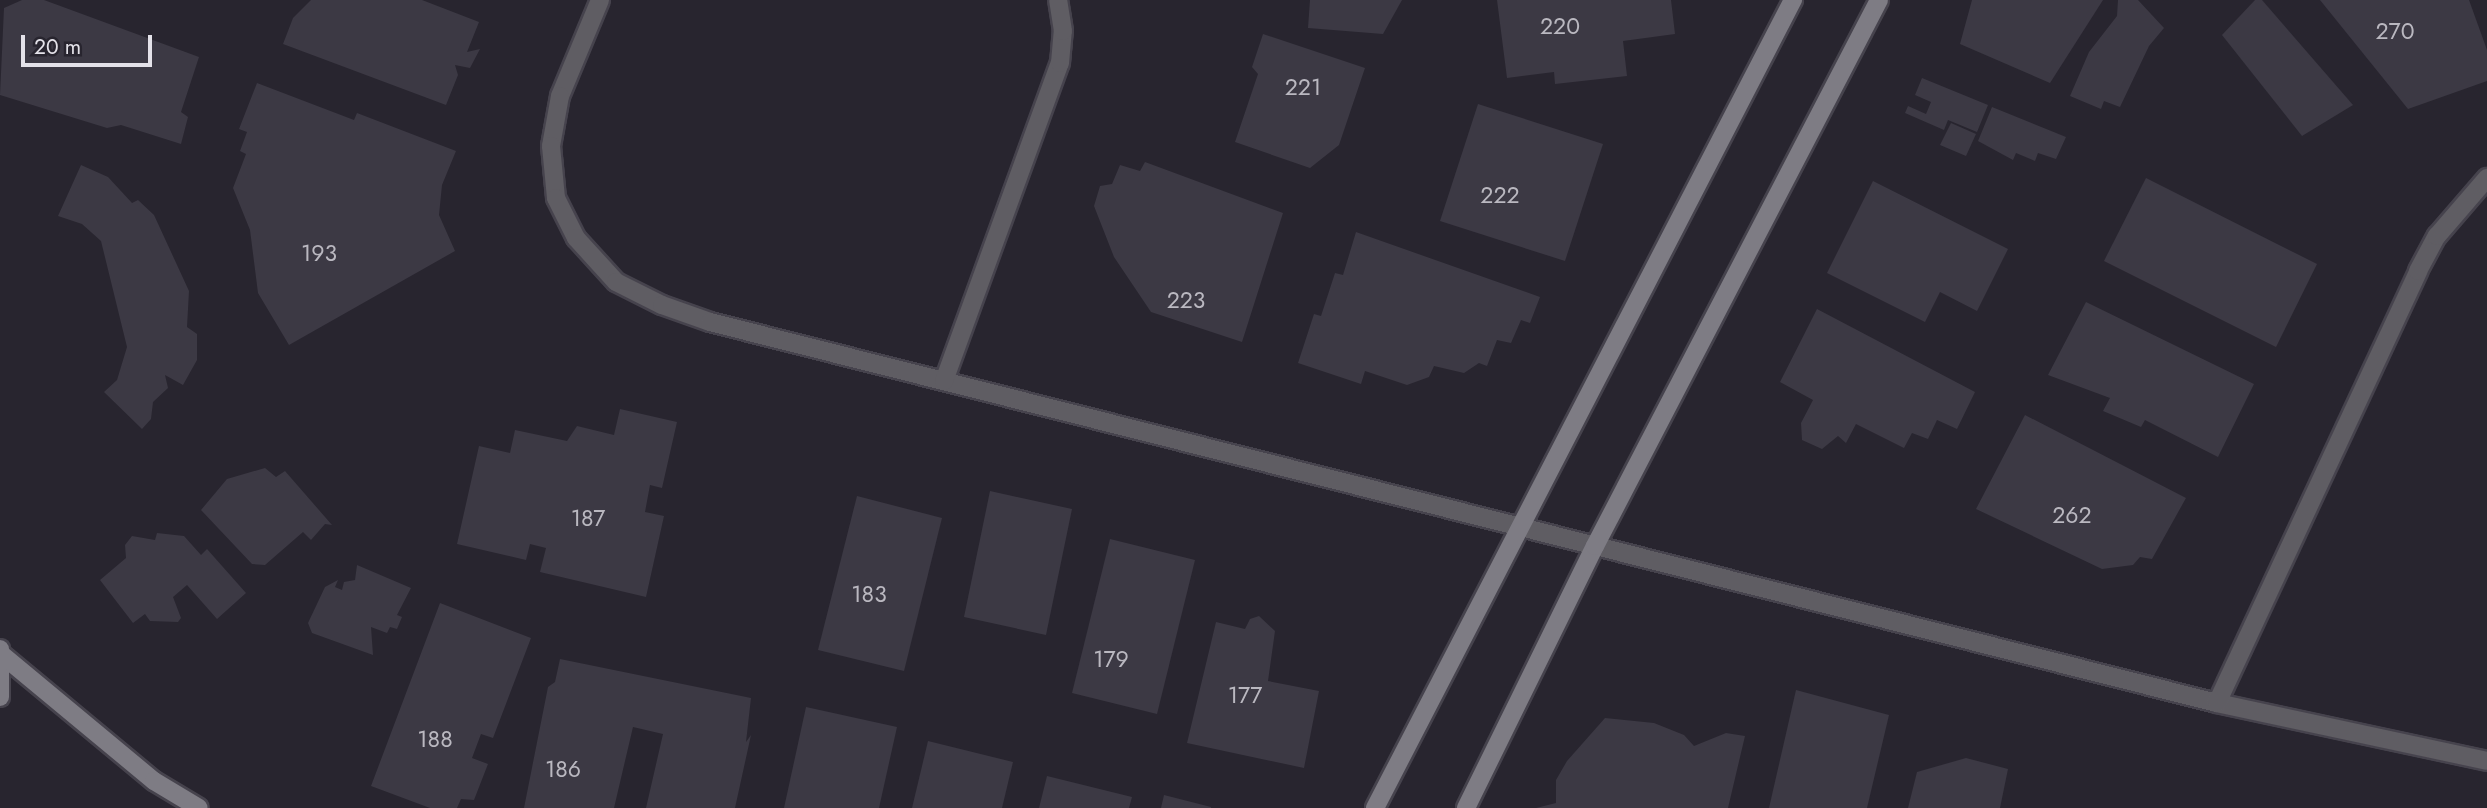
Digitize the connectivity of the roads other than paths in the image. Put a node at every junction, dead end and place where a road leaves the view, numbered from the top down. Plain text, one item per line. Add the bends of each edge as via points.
1 (600, 0) edge
2 (1058, 0) edge
3 (1793, 0) edge
4 (1879, 0) edge
5 (2487, 178) edge
6 (944, 381) junction
7 (1520, 527) junction
8 (1595, 545) junction
9 (1, 652) edge
10 (0, 697) edge
11 (2217, 703) junction
12 (2487, 761) edge
13 (199, 808) edge
14 (1375, 808) edge
15 (1466, 808) edge

1 - 6 street via 560,96 551,146 556,198 576,238 616,282 662,305 710,322
2 - 6 street via 1063,31 1060,63
3 - 7 street
4 - 8 street
5 - 11 street via 2437,236 2418,271
6 - 7 street
7 - 8 street
7 - 14 street
8 - 11 street
8 - 15 street
9 - 10 street
9 - 13 street via 154,781
11 - 12 street

